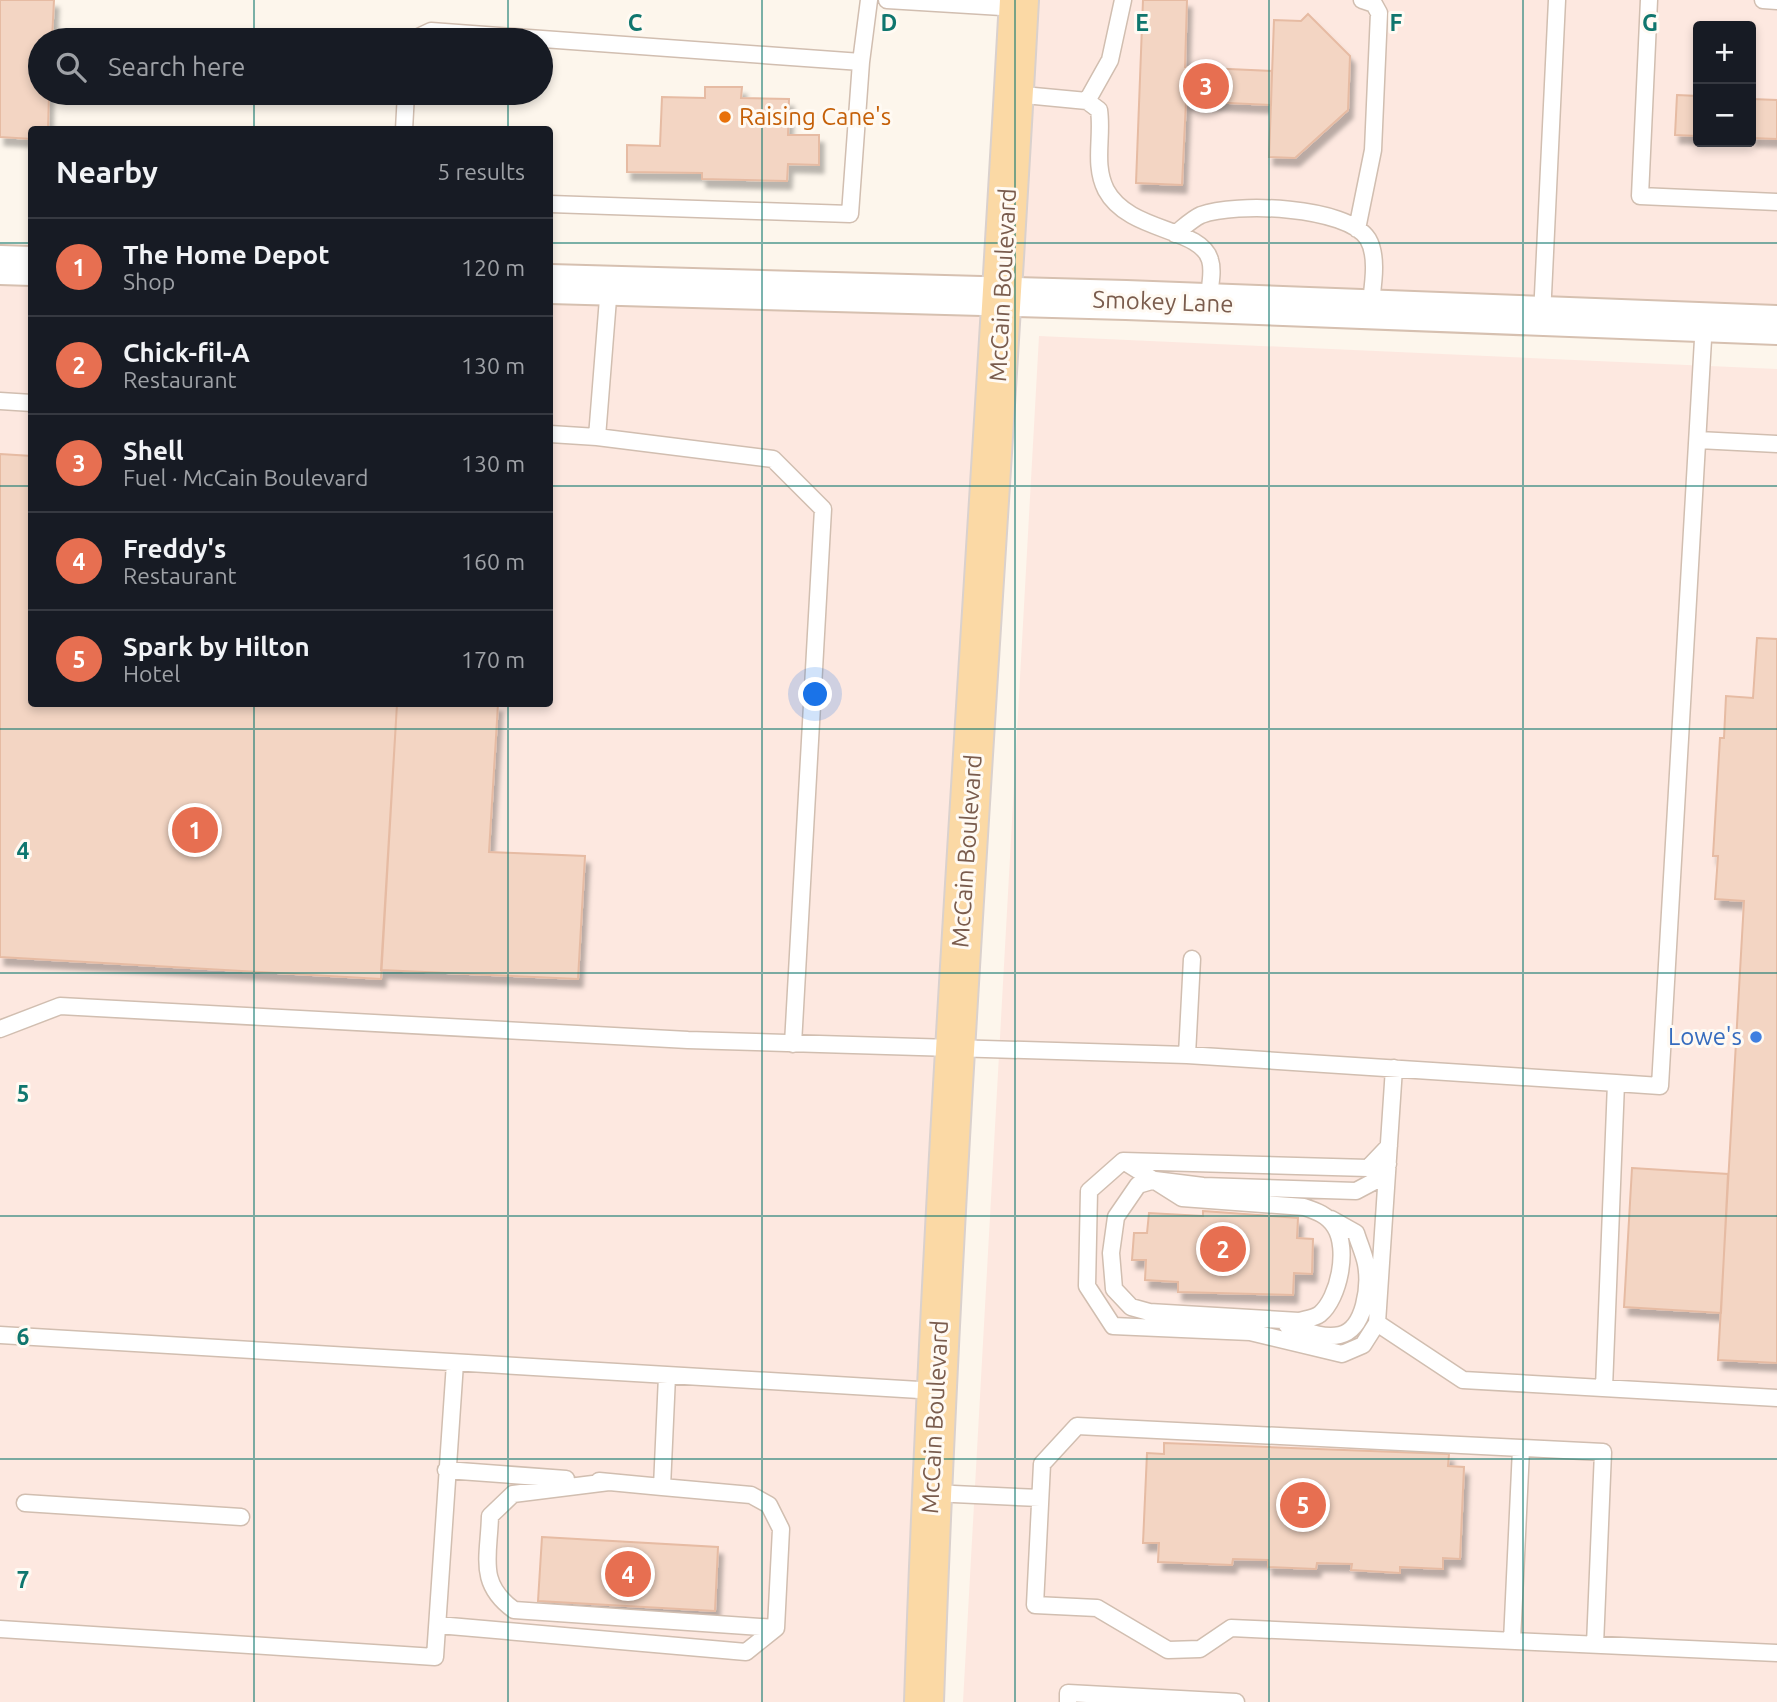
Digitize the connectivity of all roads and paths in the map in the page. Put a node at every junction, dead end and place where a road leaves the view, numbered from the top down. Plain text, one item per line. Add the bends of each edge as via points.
1 (869, 0) edge
2 (887, 0) edge
3 (1123, 0) edge
4 (1362, 0) edge
5 (1557, 0) edge
6 (1649, 0) edge
7 (1763, 0) edge
8 (1777, 1) edge
9 (1018, 4) edge
10 (553, 40) edge
11 (861, 62) junction
12 (1014, 94) junction
13 (1087, 101) junction
14 (405, 105) edge
15 (404, 126) edge
16 (1777, 202) edge
17 (553, 204) edge
18 (1357, 229) junction
19 (1175, 234) junction
20 (0, 265) edge
21 (28, 266) edge
22 (553, 284) edge
23 (609, 286) junction
24 (1002, 297) junction
25 (1208, 303) junction
26 (1370, 310) junction
27 (1542, 316) junction
28 (1704, 322) junction
29 (1777, 325) edge
30 (0, 401) edge
31 (28, 403) edge
32 (553, 435) edge
33 (597, 438) junction
34 (1698, 440) junction
35 (1777, 444) edge
36 (1192, 959) dead end
37 (0, 1029) edge
38 (793, 1044) junction
39 (954, 1051) junction
40 (1187, 1055) junction
41 (1394, 1068) junction
42 (1616, 1083) junction
43 (1389, 1146) junction
44 (1123, 1161) junction
45 (1388, 1164) junction
46 (1155, 1180) junction
47 (1322, 1213) junction
48 (1264, 1318) junction
49 (1377, 1323) junction
50 (0, 1335) edge
51 (456, 1363) junction
52 (667, 1376) junction
53 (1604, 1388) junction
54 (936, 1391) junction
55 (1777, 1398) edge
56 (1521, 1448) junction
57 (446, 1470) junction
58 (609, 1482) junction
59 (662, 1487) junction
60 (932, 1493) junction
61 (1040, 1498) junction
62 (25, 1503) dead end
63 (241, 1517) dead end
64 (438, 1625) junction
65 (776, 1628) junction
66 (0, 1629) edge
67 (1512, 1642) junction
68 (1595, 1645) junction
69 (1777, 1653) edge
70 (1068, 1697) edge
71 (924, 1702) edge
72 (1236, 1702) edge

1 - 11 lane
2 - 9 lane
3 - 13 lane via 1110,60
4 - 18 lane via 1374,4 1379,13 1373,150
5 - 27 lane
6 - 16 lane via 1640,196
7 - 8 lane
9 - 12 main road, McCain Boulevard
10 - 11 lane
11 - 17 lane via 850,214
12 - 13 lane
12 - 24 main road, McCain Boulevard
13 - 19 lane via 1098,110 1099,169 1106,190 1129,216
14 - 15 lane
18 - 19 lane via 1341,220 1290,210 1245,210 1201,215
18 - 26 lane via 1371,248
19 - 25 lane via 1204,248 1211,261
20 - 21 street
22 - 23 street, Smokey Lane
23 - 24 street, Smokey Lane
23 - 33 lane
24 - 25 street, Smokey Lane
24 - 39 main road, McCain Boulevard
25 - 26 street, Smokey Lane
26 - 27 street, Smokey Lane
27 - 28 street, Smokey Lane
28 - 29 street, Smokey Lane
28 - 34 lane
30 - 31 lane
32 - 33 lane
33 - 38 lane via 773,459 823,509
34 - 35 lane
34 - 42 lane via 1660,1086
36 - 40 lane
37 - 38 lane via 61,1006
38 - 39 lane
39 - 40 lane
39 - 54 main road, McCain Boulevard
40 - 41 lane
41 - 42 lane
41 - 43 lane
42 - 53 lane
43 - 44 lane via 1368,1168
43 - 45 lane
44 - 46 lane
44 - 49 lane via 1089,1191 1087,1286 1113,1326 1250,1332 1342,1354 1363,1345
45 - 46 lane via 1373,1182 1356,1191
45 - 49 lane
46 - 47 lane via 1182,1198 1304,1207
46 - 48 lane via 1138,1185 1116,1217 1111,1253 1114,1289 1131,1307 1149,1312
47 - 48 lane via 1336,1228 1341,1248 1333,1299 1318,1316 1299,1321
47 - 48 lane via 1356,1233 1367,1265 1361,1314 1351,1331 1323,1336
49 - 53 lane via 1463,1380
50 - 51 lane
51 - 52 lane
51 - 57 lane
52 - 54 lane
52 - 59 lane
53 - 55 lane
54 - 60 main road, McCain Boulevard
56 - 61 lane via 1077,1426 1042,1464
56 - 67 lane
56 - 68 lane via 1603,1452
57 - 58 lane
57 - 64 lane
58 - 59 lane
58 - 65 lane via 513,1494 491,1516 488,1581 498,1598 514,1611
59 - 65 lane via 751,1495 769,1505 781,1529
60 - 61 lane
60 - 71 main road, McCain Boulevard
61 - 67 lane via 1035,1605 1097,1608 1168,1650 1200,1649 1231,1629
62 - 63 lane
64 - 65 lane via 746,1652
64 - 66 lane via 435,1657
67 - 68 lane
68 - 69 lane
70 - 72 lane

